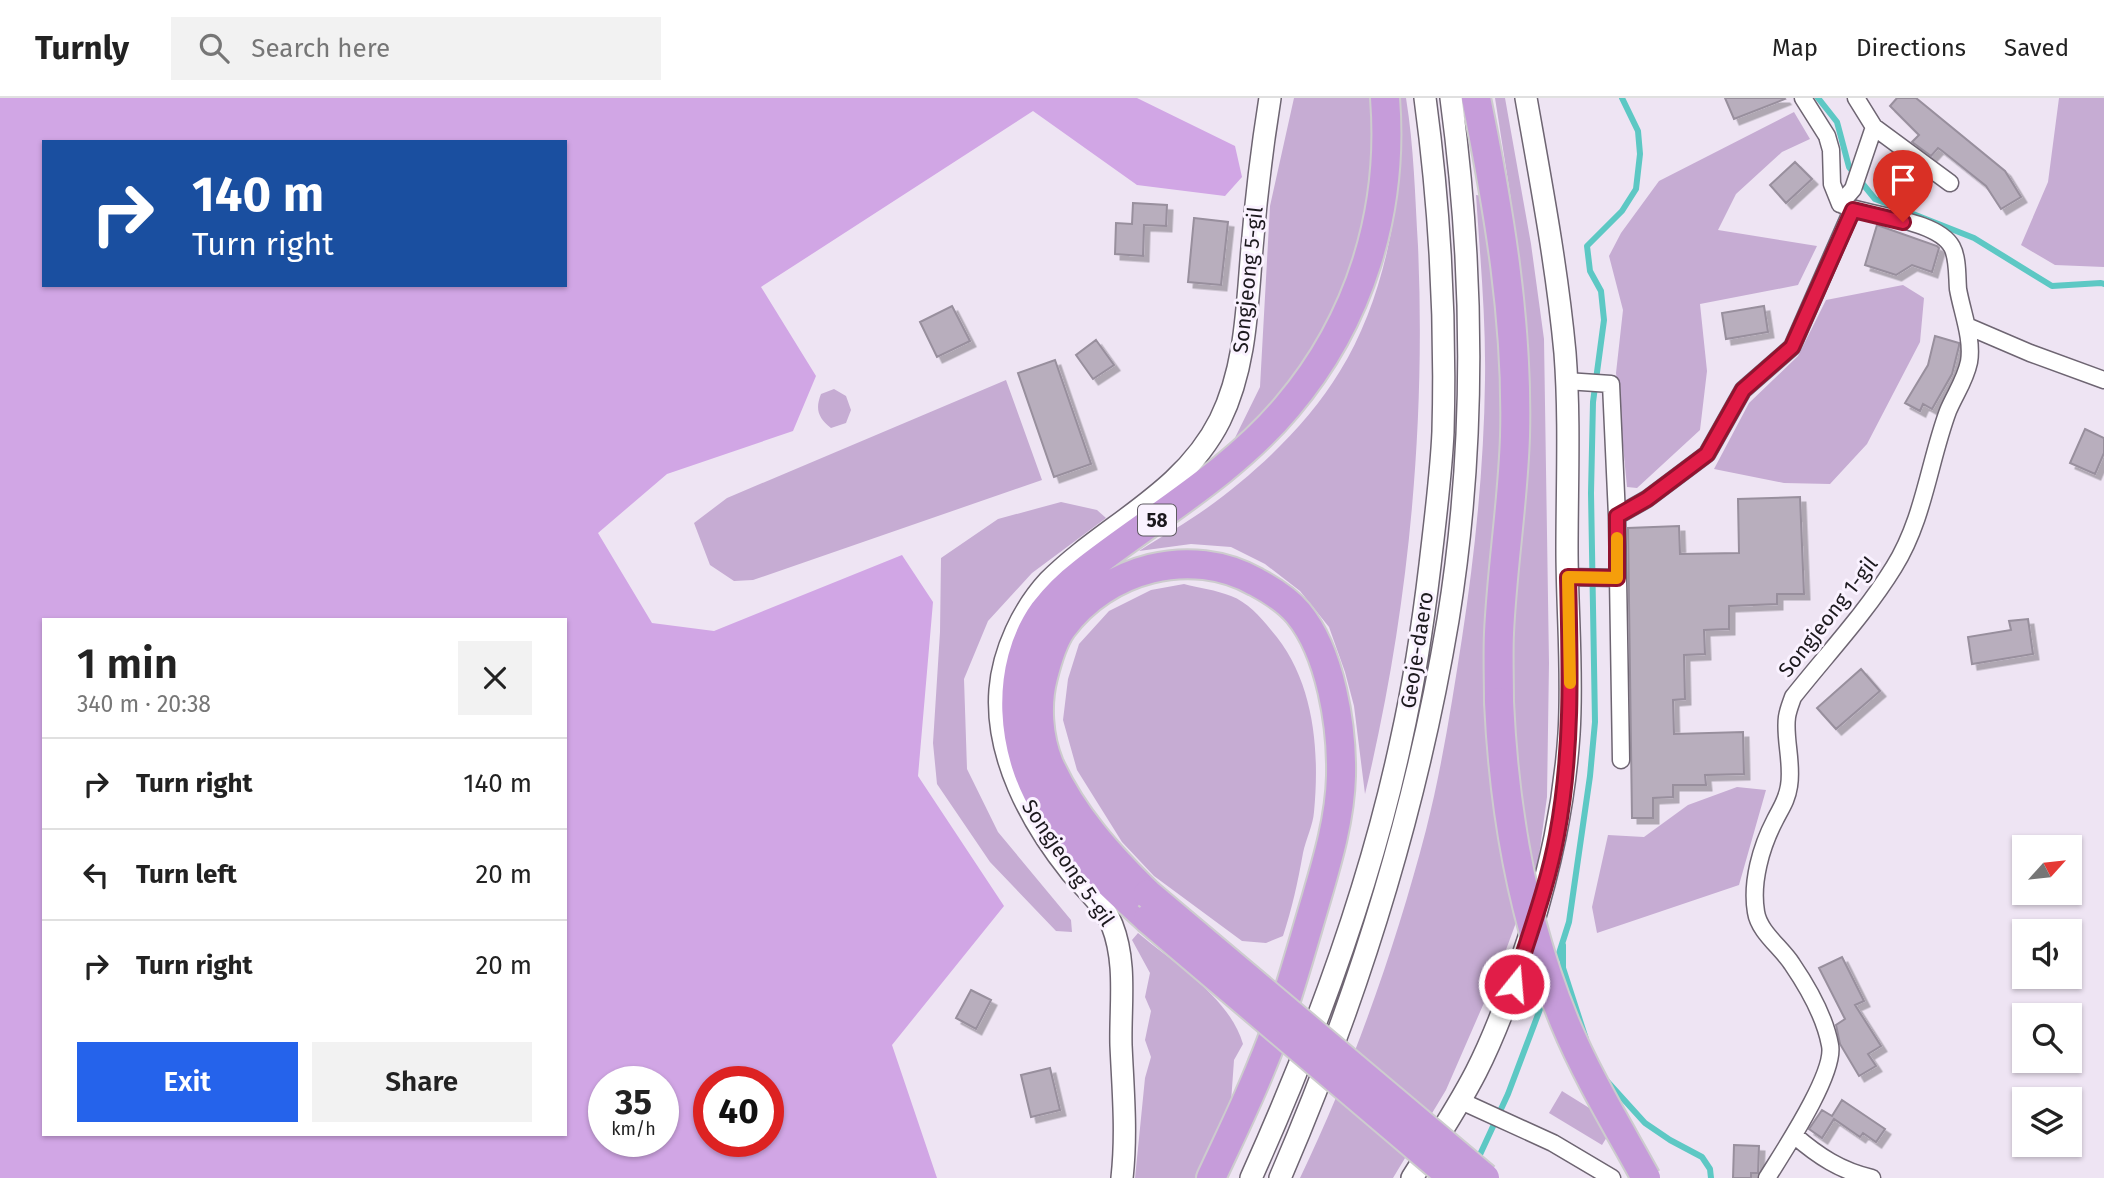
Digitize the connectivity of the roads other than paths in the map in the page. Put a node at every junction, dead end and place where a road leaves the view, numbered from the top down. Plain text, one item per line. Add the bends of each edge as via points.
1 (1270, 98) edge
2 (1385, 98) edge
3 (1425, 98) edge
4 (1451, 98) edge
5 (1476, 98) edge
6 (1526, 98) edge
7 (1802, 98) edge
8 (1856, 98) edge
9 (1874, 127) junction
10 (1950, 183) dead end
11 (1846, 207) junction
12 (1967, 326) junction
13 (2104, 380) edge
14 (1566, 382) junction
15 (1617, 516) junction
16 (1568, 577) junction
17 (1617, 578) junction
18 (1621, 760) dead end
19 (1148, 907) junction
20 (1470, 1104) junction
21 (1794, 1135) junction
22 (1122, 1178) edge
23 (1211, 1178) edge
24 (1251, 1178) edge
25 (1280, 1178) edge
26 (1412, 1178) edge
27 (1453, 1178) edge
28 (1485, 1178) edge
29 (1612, 1178) edge
30 (1646, 1178) edge
31 (1767, 1178) edge
32 (1872, 1178) edge

1 - 22 street, Songjeong 5-gil via 1242,353 1221,418 1184,471 1049,582 1024,614 1007,653 1000,690 1002,732 1029,809 1110,921 1117,941 1125,1136
2 - 19 highway, 58 via 1382,205 1372,251 1323,360 1247,448 1080,575 1044,611 1026,648 1017,684 1020,744 1046,808 1107,883
3 - 24 street, Geoje-daero via 1444,334 1443,434 1423,617 1401,741 1356,909 1289,1093
4 - 25 street, Geoje-daero via 1461,178 1468,348 1460,526 1448,619 1423,745 1378,913 1317,1094
5 - 30 highway, bridge via 1508,271 1514,367 1515,437 1499,633 1507,812 1517,869 1565,1023
6 - 14 street via 1555,262
7 - 11 street via 1827,136 1832,184
8 - 9 street
9 - 10 street
9 - 11 street
11 - 12 street, Songjeong 1-gil via 1940,235 1952,247
11 - 15 street via 1792,347 1743,390 1707,454
12 - 13 street
12 - 21 street, Songjeong 1-gil via 1969,360 1908,540 1880,589 1793,697 1787,719 1786,802 1766,839 1755,884 1756,915 1794,966 1831,1046 1823,1079
14 - 15 street via 1611,384
14 - 16 street
15 - 17 street
16 - 17 street
16 - 20 street via 1569,732 1557,836 1514,984
17 - 18 street
19 - 23 highway via 1072,808 1048,761 1039,712 1040,689 1061,629 1104,589 1157,565 1214,565 1271,590 1297,612 1308,629 1330,685 1339,729 1341,778 1332,844 1305,938 1263,1064
19 - 27 highway, 58, bridge
19 - 28 highway, 58, bridge
20 - 26 street
20 - 29 street via 1553,1143
21 - 31 street, Songjeong 1-gil
21 - 32 street via 1818,1156

